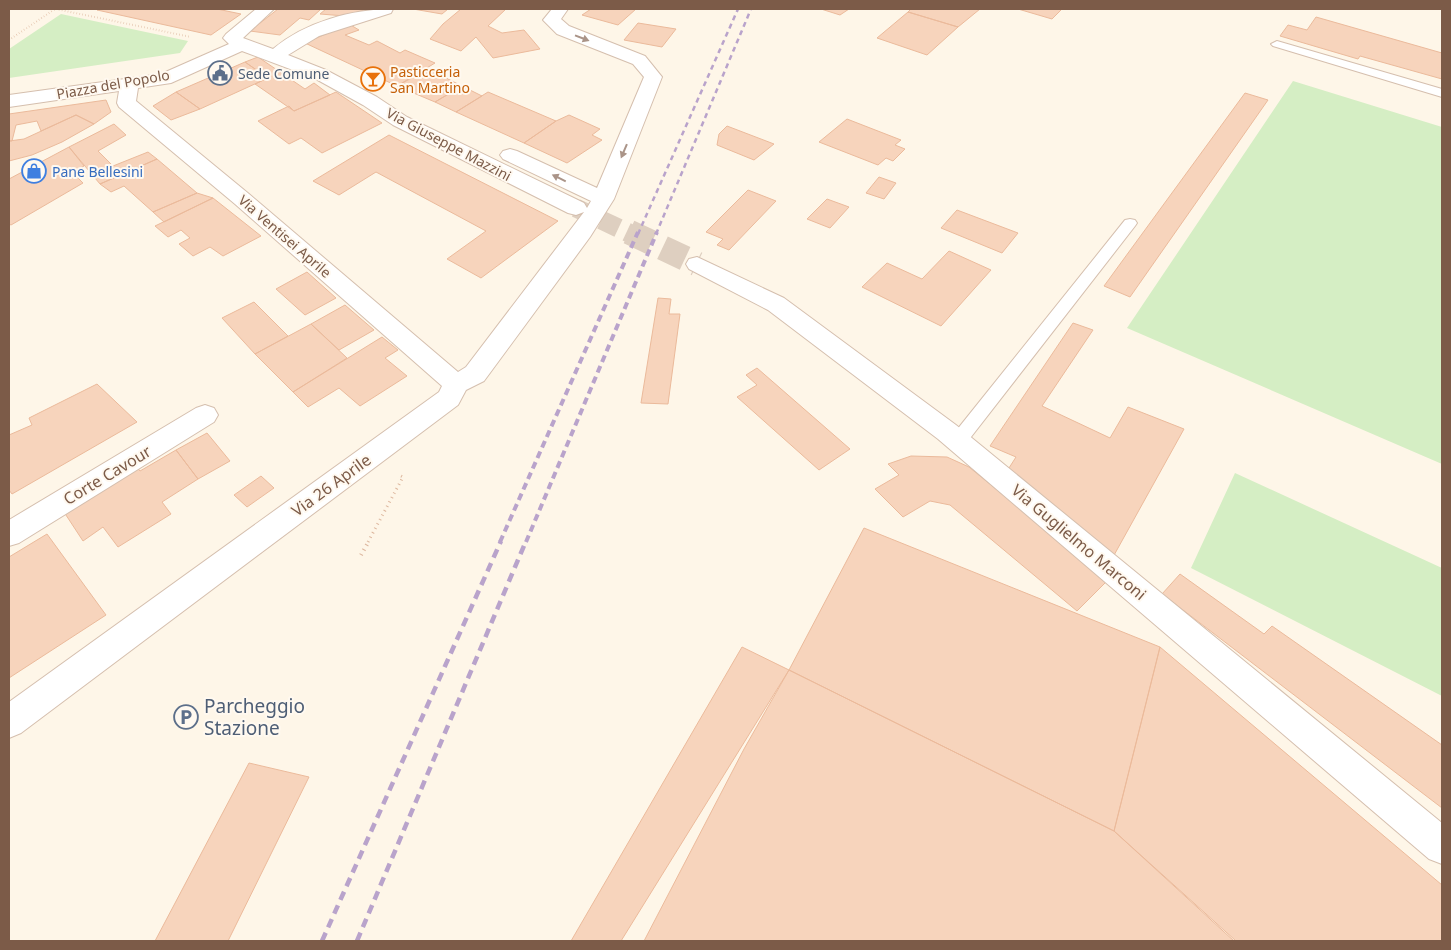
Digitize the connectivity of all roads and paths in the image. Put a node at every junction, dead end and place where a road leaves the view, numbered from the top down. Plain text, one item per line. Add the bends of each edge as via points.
1 (56, 9) edge
2 (266, 9) edge
3 (385, 9) edge
4 (560, 9) edge
5 (192, 37) dead end
6 (9, 40) edge
7 (241, 44) junction
8 (1277, 44) dead end
9 (276, 56) junction
10 (130, 84) junction
11 (1442, 93) edge
12 (9, 101) edge
13 (400, 121) junction
14 (603, 199) junction
15 (576, 208) tunnel mouth
16 (1130, 223) dead end
17 (697, 264) tunnel mouth
18 (456, 384) junction
19 (205, 415) dead end
20 (958, 441) junction
21 (397, 474) dead end
22 (9, 534) edge
23 (361, 555) dead end
24 (9, 722) edge
25 (1442, 846) edge

1 - 5 path
1 - 6 path
2 - 7 street via 232,38
3 - 9 street via 293,42
4 -> 14 street, Via 26 Aprile via 552,20 563,30 639,60 653,77
7 - 9 street, Via Giuseppe Mazzini
7 - 10 street, Piazza del Popolo via 165,79
8 - 11 lane
9 - 13 street, Via Giuseppe Mazzini via 370,100
10 - 12 street, Piazza del Popolo
10 - 18 street, Via Ventisei Aprile via 126,103
14 -> 13 street via 440,122 421,119
13 - 15 street, Via Giuseppe Mazzini
14 - 18 street, Via 26 Aprile via 582,232 475,374
16 - 20 lane
17 - 20 street, Via Guglielmo Marconi via 776,304
18 - 24 street, Via 26 Aprile via 449,398
19 - 22 street, Corte Cavour
20 - 25 street, Via Guglielmo Marconi
21 - 23 path via 403,477

